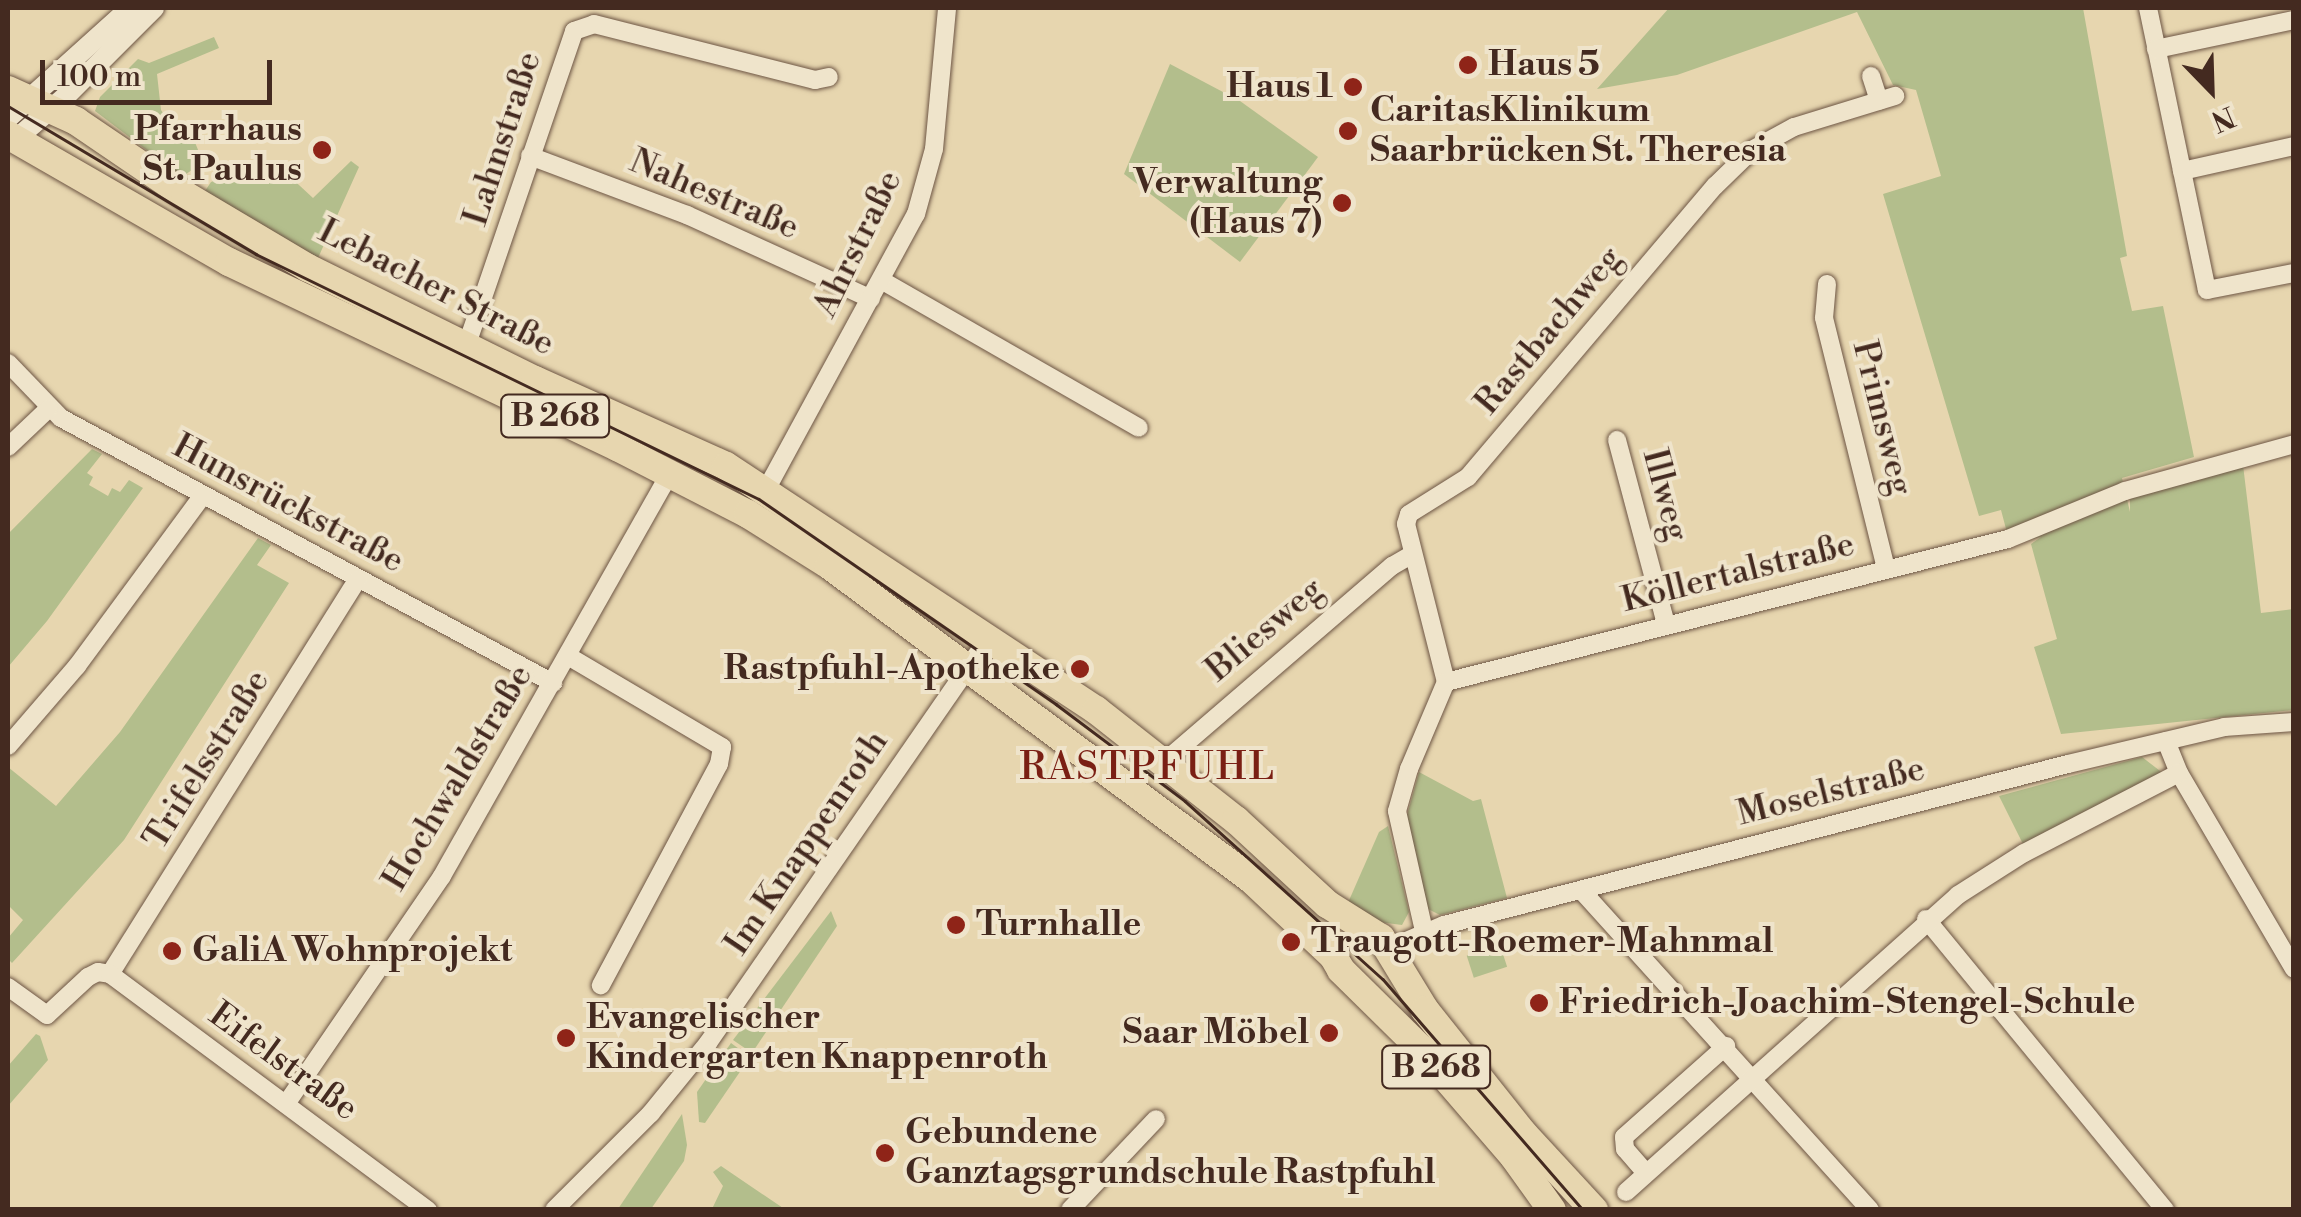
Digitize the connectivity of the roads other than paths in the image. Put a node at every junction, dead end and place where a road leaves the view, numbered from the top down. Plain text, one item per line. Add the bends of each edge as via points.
1 (130, 8) edge
2 (154, 8) edge
3 (948, 8) edge
4 (2148, 8) edge
5 (2294, 20) edge
6 (2156, 49) junction
7 (1871, 76) dead end
8 (829, 77) dead end
9 (18, 120) edge
10 (2294, 146) edge
11 (530, 156) junction
12 (2182, 170) junction
13 (308, 268) junction
14 (249, 272) junction
15 (2294, 272) edge
16 (880, 280) junction
17 (1827, 284) dead end
18 (871, 298) junction
19 (466, 347) junction
20 (8, 363) edge
21 (48, 409) junction
22 (1139, 428) dead end
23 (1617, 440) dead end
24 (2294, 444) edge
25 (8, 448) edge
26 (669, 474) junction
27 (766, 490) junction
28 (203, 495) junction
29 (1413, 554) junction
30 (1886, 568) junction
31 (358, 579) junction
32 (1666, 624) junction
33 (986, 640) junction
34 (568, 656) junction
35 (968, 667) junction
36 (1446, 682) junction
37 (553, 684) junction
38 (2294, 722) edge
39 (2166, 740) junction
40 (8, 746) edge
41 (1164, 762) junction
42 (2179, 773) junction
43 (1581, 890) junction
44 (1926, 920) junction
45 (1424, 931) junction
46 (1394, 955) junction
47 (1333, 956) junction
48 (2294, 969) edge
49 (104, 973) junction
50 (602, 984) dead end
51 (8, 987) edge
52 (1726, 1046) junction
53 (1752, 1076) junction
54 (286, 1104) junction
55 (1156, 1119) dead end
56 (1646, 1173) junction
57 (1626, 1192) dead end
58 (563, 1207) edge
59 (428, 1210) edge
60 (1070, 1210) edge
61 (1552, 1210) edge
62 (1594, 1210) edge
63 (1870, 1210) edge
64 (2165, 1210) edge

1 - 9 street
2 - 9 street
3 - 16 street, Ahrstraße via 928,181
4 - 6 street
5 - 6 street
6 - 12 street
7 - 29 street, Rastbachweg via 1887,98 1771,138 1734,166 1468,477 1409,514
8 - 11 street, Lahnstraße via 815,80 586,24 574,31
9 - 13 main road, Lebacher Straße / B 268 via 76,122
9 - 14 main road, Lebacher Straße / B 268
10 - 12 street
11 - 18 street, Nahestraße via 687,215
11 - 19 street, Lahnstraße
12 - 15 street via 2207,290
13 - 14 main road, B 268 via 266,250 250,260
13 - 19 main road, Lebacher Straße / B 268
14 - 26 main road, Lebacher Straße / B 268
16 - 18 street, Ahrstraße
16 - 22 street
17 - 30 street, Primsweg via 1824,318
18 - 27 street, Ahrstraße
19 - 27 main road, Lebacher Straße / B 268
20 - 21 street, Hunsrückstraße
21 - 25 street
21 - 28 street, Hunsrückstraße
23 - 32 street, Illweg
24 - 30 street, Köllertalstraße via 2125,491 2008,539
26 - 34 street, Hochwaldstraße
26 - 35 main road, Lebacher Straße / B 268 via 775,530
27 - 33 main road, Lebacher Straße / B 268
28 - 31 street, Hunsrückstraße
28 - 40 street via 77,666
29 - 36 street, Rastbachweg
29 - 41 street, Bliesweg
30 - 32 street, Köllertalstraße
31 - 37 street, Hunsrückstraße
31 - 49 street, Trifelsstraße
32 - 36 street, Köllertalstraße
33 - 35 street, Im Knappenroth
33 - 41 main road, B 268
34 - 37 street, Hochwaldstraße
34 - 50 street via 722,747 719,764
35 - 47 main road, B 268 via 1252,880
35 - 58 street, Im Knappenroth via 708,1042
36 - 45 street via 1397,811
37 - 54 street, Hochwaldstraße via 442,876
38 - 39 street, Moselstraße
39 - 42 street
39 - 43 street, Moselstraße
41 - 46 main road, B 268
42 - 44 street via 1994,869
42 - 48 street
43 - 45 street, Moselstraße
43 - 52 street
44 - 53 street
44 - 64 street
45 - 46 street, Moselstraße
46 - 47 main road, B 268 via 1384,980 1364,982
46 - 62 main road, B 268 via 1434,1022
47 - 61 main road, B 268 via 1514,1157
49 - 51 street, Trifelsstraße via 47,1015
49 - 54 street, Eifelstraße
52 - 53 street
52 - 56 street via 1624,1137 1625,1149
53 - 56 street
53 - 63 street
54 - 59 street, Eifelstraße
55 - 60 street
56 - 57 street

